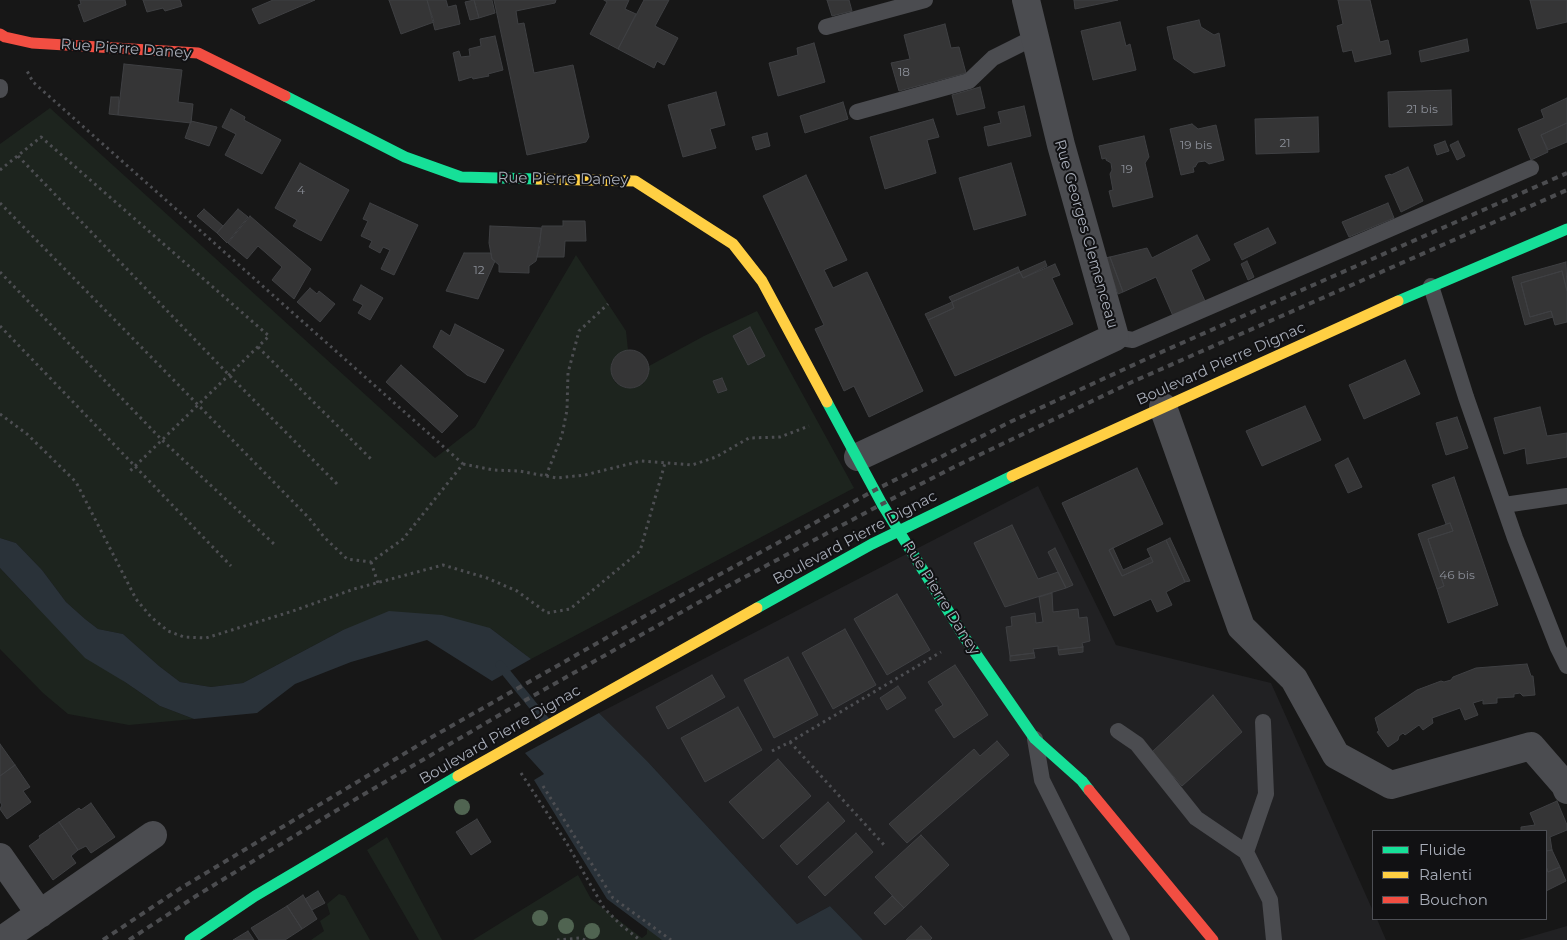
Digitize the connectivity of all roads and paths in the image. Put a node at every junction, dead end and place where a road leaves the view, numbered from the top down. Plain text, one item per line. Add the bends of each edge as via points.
1 (925, 0) edge
2 (1026, 0) edge
3 (826, 27) dead end
4 (3, 36) edge
5 (1035, 37) junction
6 (857, 112) dead end
7 (18, 156) junction
8 (1531, 168) dead end
9 (0, 170) edge
10 (0, 203) edge
11 (1567, 229) edge
12 (0, 272) edge
13 (1431, 286) junction
14 (608, 304) dead end
15 (0, 326) edge
16 (1115, 337) junction
17 (258, 347) junction
18 (229, 375) junction
19 (198, 405) junction
20 (1162, 407) junction
21 (834, 413) junction
22 (0, 414) edge
23 (162, 440) junction
24 (858, 457) junction
25 (372, 460) dead end
26 (665, 463) junction
27 (463, 464) junction
28 (135, 466) junction
29 (128, 473) dead end
30 (546, 476) junction
31 (339, 486) dead end
32 (1567, 496) edge
33 (1504, 505) junction
34 (898, 530) junction
35 (274, 544) dead end
36 (371, 562) junction
37 (231, 566) dead end
38 (378, 583) junction
39 (965, 638) junction
40 (1567, 666) edge
41 (1263, 722) dead end
42 (1118, 731) dead end
43 (1035, 739) junction
44 (790, 742) junction
45 (505, 749) junction
46 (772, 751) dead end
47 (543, 786) dead end
48 (1567, 790) edge
49 (153, 835) dead end
50 (885, 846) dead end
51 (1246, 852) junction
52 (0, 857) edge
53 (40, 914) junction
54 (2, 940) edge
55 (190, 940) edge
56 (557, 940) edge
57 (585, 940) edge
58 (640, 940) edge
59 (671, 940) edge
60 (1122, 940) edge
61 (1213, 940) edge
62 (1274, 940) edge

1 - 3 lane
2 - 5 street, Rue Georges Clemenceau
4 - 21 street, Rue Pierre Daney via 32,43 198,53 405,157 461,177 635,181 733,244 762,281
4 - 27 path via 34,82
5 - 6 lane via 993,58 970,80
5 - 16 street, Rue Georges Clemenceau via 1061,145
7 - 9 path
7 - 17 path via 41,137 269,336
7 - 18 path
8 - 16 lane via 1133,340
10 - 19 path
11 - 13 street, Boulevard Pierre Dignac
12 - 23 path
13 - 20 street, Boulevard Pierre Dignac
13 - 33 lane
14 - 30 path via 579,331 568,373 567,410 562,434
15 - 28 path
16 - 24 street, Rue Georges Clemenceau
17 - 18 path
17 - 25 path
18 - 19 path
18 - 31 path
19 - 23 path
19 - 36 path via 347,559
20 - 34 street, Boulevard Pierre Dignac
20 - 48 street via 1241,627 1294,680 1336,755 1391,785 1531,746
21 - 24 street, Rue Pierre Daney
21 - 26 path via 780,437 749,438 716,457 692,465
22 - 38 path via 27,434 76,482 136,599 168,631 184,638 206,638
23 - 28 path
23 - 35 path
24 - 34 street, Rue Pierre Daney
26 - 30 path via 641,461 585,474 557,478
26 - 38 path via 640,551 570,609 546,613 517,591 443,565
27 - 30 path
27 - 36 path via 403,539
28 - 29 path
28 - 37 path
32 - 33 lane
33 - 40 lane
34 - 39 street, Rue Pierre Daney
34 - 45 street, Boulevard Pierre Dignac
36 - 38 path
39 - 43 street, Rue Pierre Daney
39 - 44 path
41 - 51 lane via 1266,794
42 - 51 lane via 1137,744 1196,818
43 - 60 lane, Rue Pierre Daney via 1042,780
43 - 61 street, Rue Pierre Daney via 1082,781
44 - 46 path
44 - 50 path
45 - 55 street, Boulevard Pierre Dignac via 255,896
45 - 58 path via 566,842 604,908
47 - 59 path via 613,898
49 - 53 street
51 - 62 lane via 1270,900
52 - 53 street
53 - 54 street
56 - 57 path

